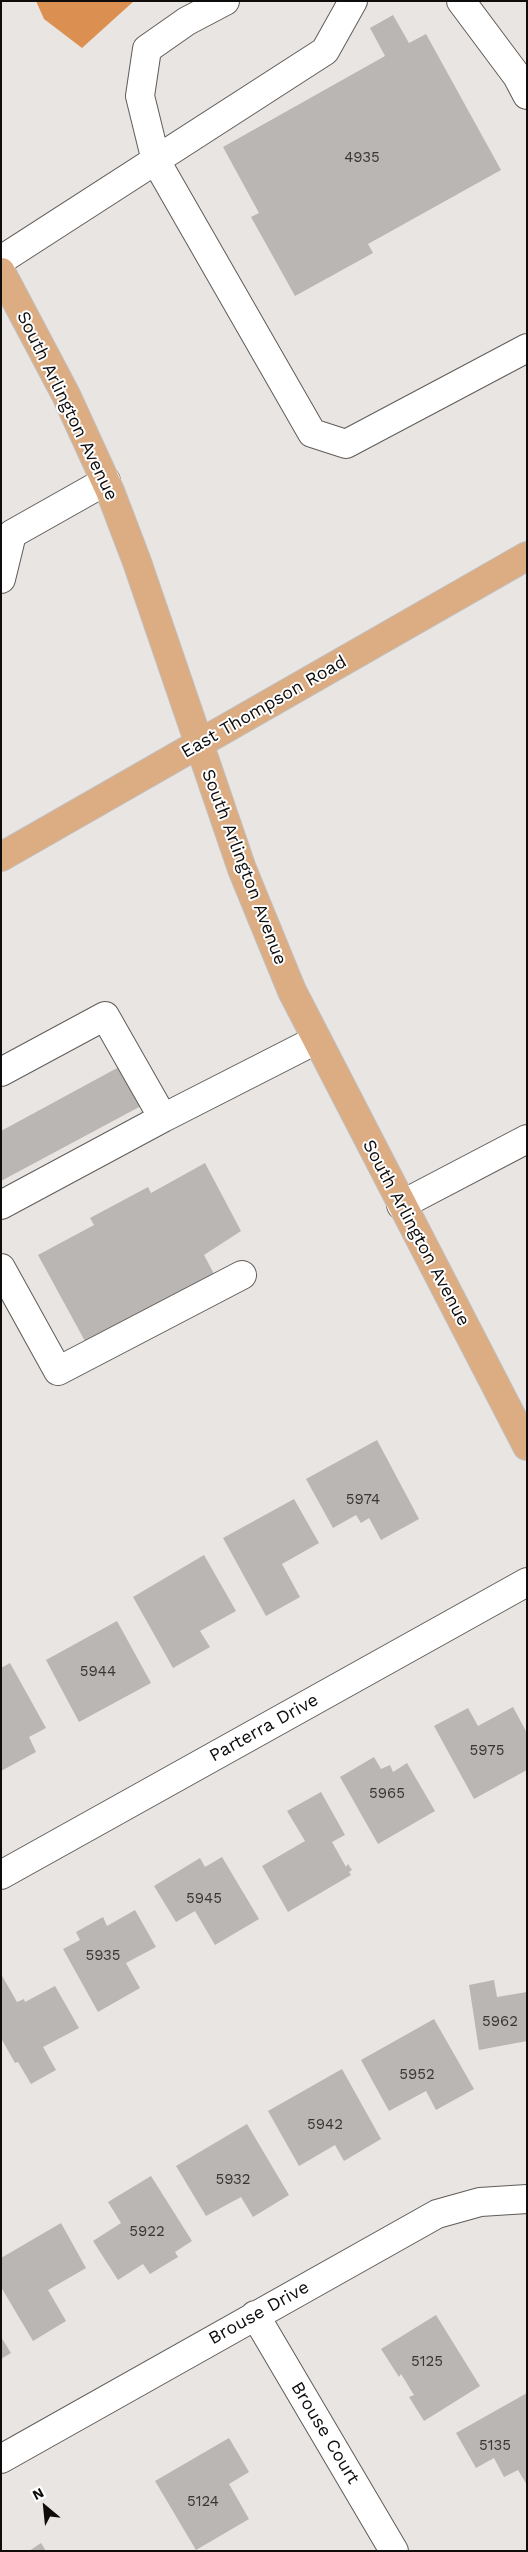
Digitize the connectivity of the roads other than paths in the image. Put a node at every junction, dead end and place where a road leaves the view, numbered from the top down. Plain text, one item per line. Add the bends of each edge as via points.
1 (225, 1) edge
2 (353, 1) edge
3 (461, 1) edge
4 (527, 95) edge
5 (156, 160) junction
6 (1, 260) edge
7 (1, 272) edge
8 (527, 348) edge
9 (106, 481) junction
10 (7, 533) edge
11 (527, 556) edge
12 (1, 579) edge
13 (198, 745) junction
14 (1, 857) edge
15 (316, 1040) junction
16 (1, 1072) edge
17 (162, 1118) junction
18 (527, 1139) edge
19 (1, 1205) edge
20 (402, 1206) junction
21 (1, 1268) edge
22 (242, 1275) dead end
23 (527, 1446) edge
24 (527, 1582) edge
25 (1, 1875) edge
26 (527, 2199) edge
27 (255, 2315) junction
28 (1, 2459) edge
29 (394, 2551) edge

1 - 5 street via 187,20 148,49 140,96
2 - 5 street via 325,51
3 - 4 street via 517,76
5 - 6 street
5 - 8 street via 312,433 346,444
7 - 9 main road, South Arlington Avenue via 62,386
9 - 10 street
9 - 13 main road, South Arlington Avenue via 137,562
10 - 12 street
11 - 13 main road, East Thompson Road
13 - 14 main road, East Thompson Road
13 - 15 main road, South Arlington Avenue via 256,905
15 - 17 street
15 - 20 main road, South Arlington Avenue
16 - 17 street via 104,1016
17 - 19 street
18 - 20 street
20 - 23 main road, South Arlington Avenue
21 - 22 street via 58,1371
24 - 25 street, Parterra Drive
26 - 27 street, Brouse Drive via 480,2202 437,2214
27 - 28 street, Brouse Drive
27 - 29 street, Brouse Court

